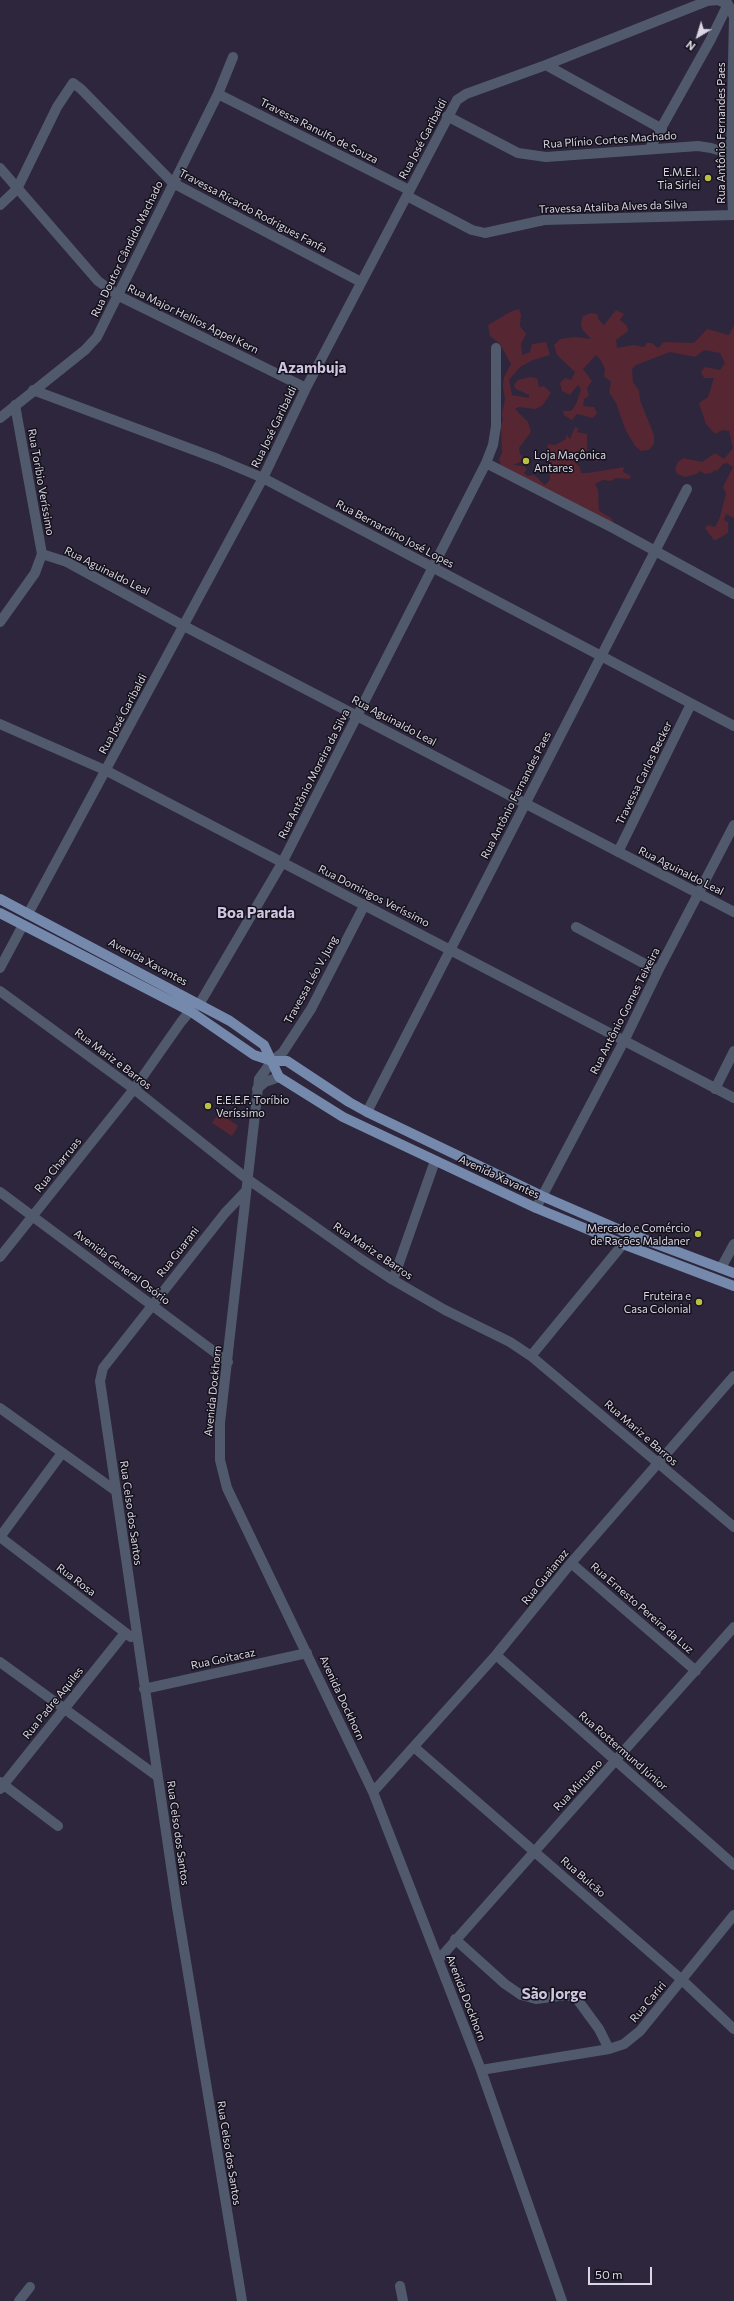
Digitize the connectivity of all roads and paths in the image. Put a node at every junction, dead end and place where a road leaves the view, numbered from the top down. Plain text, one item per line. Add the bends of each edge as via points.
1 (728, 4) junction
2 (233, 57) dead end
3 (546, 65) junction
4 (218, 94) junction
5 (447, 116) junction
6 (662, 130) junction
7 (650, 148) junction
8 (732, 155) edge
9 (0, 168) edge
10 (173, 182) junction
11 (17, 189) junction
12 (408, 193) junction
13 (0, 205) edge
14 (733, 215) edge
15 (361, 282) junction
16 (119, 296) junction
17 (496, 348) dead end
18 (306, 388) junction
19 (33, 390) junction
20 (15, 405) junction
21 (0, 418) edge
22 (486, 463) junction
23 (263, 478) junction
24 (687, 489) dead end
25 (653, 551) junction
26 (42, 554) junction
27 (431, 568) junction
28 (734, 594) edge
29 (0, 622) edge
30 (184, 626) junction
31 (600, 655) junction
32 (691, 704) junction
33 (357, 715) junction
34 (0, 724) edge
35 (734, 726) edge
36 (107, 771) junction
37 (526, 804) junction
38 (734, 824) edge
39 (618, 852) junction
40 (282, 862) junction
41 (698, 894) junction
42 (0, 899) edge
43 (365, 904) junction
44 (734, 912) edge
45 (0, 913) edge
46 (28, 914) junction
47 (23, 925) junction
48 (576, 927) dead end
49 (450, 949) junction
50 (0, 968) edge
51 (658, 971) junction
52 (0, 990) edge
53 (200, 1003) junction
54 (190, 1011) junction
55 (624, 1041) junction
56 (734, 1051) edge
57 (272, 1061) junction
58 (279, 1077) junction
59 (134, 1089) junction
60 (257, 1089) junction
61 (715, 1089) junction
62 (734, 1098) edge
63 (367, 1112) junction
64 (435, 1161) junction
65 (246, 1178) junction
66 (0, 1192) edge
67 (245, 1192) junction
68 (542, 1196) junction
69 (536, 1208) junction
70 (33, 1216) junction
71 (623, 1244) junction
72 (734, 1244) edge
73 (0, 1257) edge
74 (721, 1268) junction
75 (734, 1273) edge
76 (393, 1280) junction
77 (734, 1286) edge
78 (152, 1304) junction
79 (531, 1356) junction
80 (228, 1362) junction
81 (103, 1368) joint
82 (734, 1376) edge
83 (0, 1408) edge
84 (62, 1453) junction
85 (658, 1463) junction
86 (116, 1491) junction
87 (734, 1527) edge
88 (0, 1537) edge
89 (571, 1563) junction
90 (734, 1626) edge
91 (125, 1633) junction
92 (138, 1642) junction
93 (307, 1653) junction
94 (496, 1656) junction
95 (0, 1662) edge
96 (696, 1671) junction
97 (144, 1689) junction
98 (64, 1710) junction
99 (414, 1747) junction
100 (616, 1761) junction
101 (157, 1776) junction
102 (1, 1785) edge
103 (373, 1792) junction
104 (58, 1826) dead end
105 (534, 1850) junction
106 (734, 1866) edge
107 (734, 1915) edge
108 (455, 1939) junction
109 (439, 1958) junction
110 (682, 1980) junction
111 (734, 2028) edge
112 (609, 2049) junction
113 (481, 2070) junction
114 (400, 2286) dead end
115 (30, 2287) dead end
116 (19, 2301) edge
117 (242, 2301) edge
118 (403, 2301) edge
119 (562, 2301) edge

1 - 3 street, Rua José Garibaldi via 718,0 707,1
1 - 6 street
1 - 8 street, Rua Antônio Fernandes Paes via 734,17
2 - 4 street, Rua Doutor Cândido Machado
3 - 5 street, Rua José Garibaldi via 466,94 457,100
3 - 6 street
4 - 10 street, Rua Doutor Cândido Machado
4 - 12 street, Travessa Ranulfo de Souza
5 - 7 street, Rua Plínio Cortes Machado via 518,153 546,158
5 - 12 street, Rua José Garibaldi
6 - 7 street
7 - 8 street, Rua Plínio Cortes Machado via 698,146
8 - 14 street, Rua Antônio Fernandes Paes
9 - 11 street, Rua Major Hellios Appel Kern
10 - 11 street, Travessa Ricardo Rodrigues Fanfa via 73,83 60,102
10 - 15 street, Travessa Ricardo Rodrigues Fanfa
10 - 16 street, Rua Doutor Cândido Machado
11 - 13 street
11 - 16 street, Rua Major Hellios Appel Kern via 98,281
12 - 14 street, Travessa Ataliba Alves da Silva via 472,230 485,233 544,220
12 - 15 street, Rua José Garibaldi
15 - 18 street, Rua José Garibaldi
16 - 18 street, Rua Major Hellios Appel Kern
16 - 19 street, Rua Doutor Cândido Machado via 97,337 85,350
17 - 22 street, Rua Antônio Moreira da Silva via 496,426 493,445
18 - 23 street, Rua José Garibaldi
19 - 20 street, Rua Doutor Cândido Machado
19 - 23 street, Rua Bernardino José Lopes
20 - 21 street, Rua Doutor Cândido Machado
20 - 26 street, Rua Toríbio Veríssimo
22 - 25 street
22 - 27 street, Rua Antônio Moreira da Silva
23 - 27 street, Rua Bernardino José Lopes
23 - 30 street, Rua José Garibaldi
24 - 25 street, Rua Antônio Fernandes Paes
25 - 28 street
25 - 31 street, Rua Antônio Fernandes Paes
26 - 29 street via 35,573
26 - 30 street, Rua Aguinaldo Leal via 67,562
27 - 31 street, Rua Bernardino José Lopes
27 - 33 street, Rua Antônio Moreira da Silva
30 - 33 street, Rua Aguinaldo Leal
30 - 36 street, Rua José Garibaldi
31 - 32 street, Rua Bernardino José Lopes
31 - 37 street, Rua Antônio Fernandes Paes
32 - 35 street, Rua Bernardino José Lopes
32 - 39 street, Travessa Carlos Becker
33 - 37 street, Rua Aguinaldo Leal
33 - 40 street, Rua Antônio Moreira da Silva
34 - 36 street, Rua Domingos Veríssimo
36 - 40 street, Rua Domingos Veríssimo
36 - 46 street, Rua José Garibaldi
37 - 39 street, Rua Aguinaldo Leal
37 - 49 street, Rua Antônio Fernandes Paes
38 - 41 street, Rua Antônio Gomes Teixeira
39 - 41 street, Rua Aguinaldo Leal
40 - 43 street, Rua Domingos Veríssimo
40 - 53 street, Rua Antônio Moreira da Silva
41 - 44 street, Rua Aguinaldo Leal
41 - 51 street, Rua Antônio Gomes Teixeira
42 - 46 main road, Avenida Xavantes
43 - 49 street, Rua Domingos Veríssimo
43 - 57 street, Travessa Léo V. Jung via 311,1010 283,1052
45 - 47 main road, Avenida Xavantes
46 - 53 main road, Avenida Xavantes
47 - 50 street
47 - 54 main road, Avenida Xavantes
48 - 51 street
49 - 55 street, Rua Domingos Veríssimo
49 - 63 street, Rua Antônio Fernandes Paes
51 - 55 street, Rua Antônio Gomes Teixeira
52 - 59 street, Rua Mariz e Barros
53 - 54 street, Rua Charruas
53 - 57 main road, Avenida Xavantes via 264,1045
54 - 57 main road, Avenida Xavantes via 254,1055
54 - 59 street, Rua Charruas
55 - 61 street, Rua Domingos Veríssimo
55 - 68 street, Rua Antônio Gomes Teixeira
56 - 61 street
57 - 58 main road, Avenida Xavantes
57 - 60 street, Avenida Dockhorn via 259,1079
57 - 63 main road, Avenida Xavantes via 287,1061
58 - 60 street via 265,1082
58 - 64 main road, Avenida Xavantes via 343,1117
59 - 65 street, Rua Mariz e Barros
59 - 70 street, Rua Charruas
60 - 65 street, Avenida Dockhorn
61 - 62 street, Rua Domingos Veríssimo
63 - 68 main road, Avenida Xavantes
64 - 69 main road, Avenida Xavantes
64 - 76 street
65 - 67 street, Avenida Dockhorn
65 - 76 street, Rua Mariz e Barros
66 - 70 street, Avenida General Osório
67 - 78 street, Rua Guarani via 225,1212
67 - 80 street, Avenida Dockhorn
68 - 69 street, Rua Antônio Gomes Teixeira
68 - 74 main road, Avenida Xavantes via 625,1232
69 - 71 main road, Avenida Xavantes
70 - 73 street, Rua Charruas
70 - 78 street, Avenida General Osório
71 - 77 main road, Avenida Xavantes
71 - 79 street
72 - 74 street
74 - 75 main road, Avenida Xavantes
76 - 79 street, Rua Mariz e Barros via 445,1310 510,1342
78 - 80 street, Avenida General Osório
78 - 81 street, Rua Guarani
79 - 85 street, Rua Mariz e Barros
80 - 93 street, Avenida Dockhorn via 220,1431 220,1460 227,1488
81 - 86 street, Rua Celso dos Santos via 100,1381
82 - 85 street, Rua Guaianaz
83 - 84 street
84 - 86 street
84 - 88 street
85 - 87 street, Rua Mariz e Barros
85 - 89 street, Rua Guaianaz
86 - 92 street, Rua Celso dos Santos
88 - 91 street, Rua Rosa
89 - 94 street, Rua Guaianaz
89 - 96 street, Rua Ernesto Pereira da Luz
90 - 96 street, Rua Minuano
91 - 92 street, Rua Rosa
91 - 98 street, Rua Padre Aquiles
92 - 97 street, Rua Celso dos Santos
93 - 97 street, Rua Goitacaz
93 - 103 street, Avenida Dockhorn
94 - 99 street, Rua Guaianaz
94 - 100 street, Rua Rottermund Júnior
95 - 98 street
96 - 100 street, Rua Minuano
97 - 101 street, Rua Celso dos Santos
98 - 101 street
98 - 102 street, Rua Padre Aquiles
99 - 103 street, Rua Guaianaz
99 - 105 street, Rua Bulcão
100 - 105 street, Rua Minuano
100 - 106 street, Rua Rottermund Júnior
101 - 117 street, Rua Celso dos Santos
102 - 104 street
103 - 109 street, Avenida Dockhorn
105 - 108 street, Rua Minuano
105 - 110 street, Rua Bulcão
107 - 110 street, Rua Cariri
108 - 109 street, Rua Minuano
108 - 112 street via 521,1996 536,1999 566,1995 577,1999 600,2029
109 - 113 street, Avenida Dockhorn
110 - 111 street, Rua Bulcão
110 - 112 street, Rua Cariri via 640,2031 624,2044
112 - 113 street, Rua Cariri
113 - 119 street, Avenida Dockhorn
114 - 118 street
115 - 116 street

